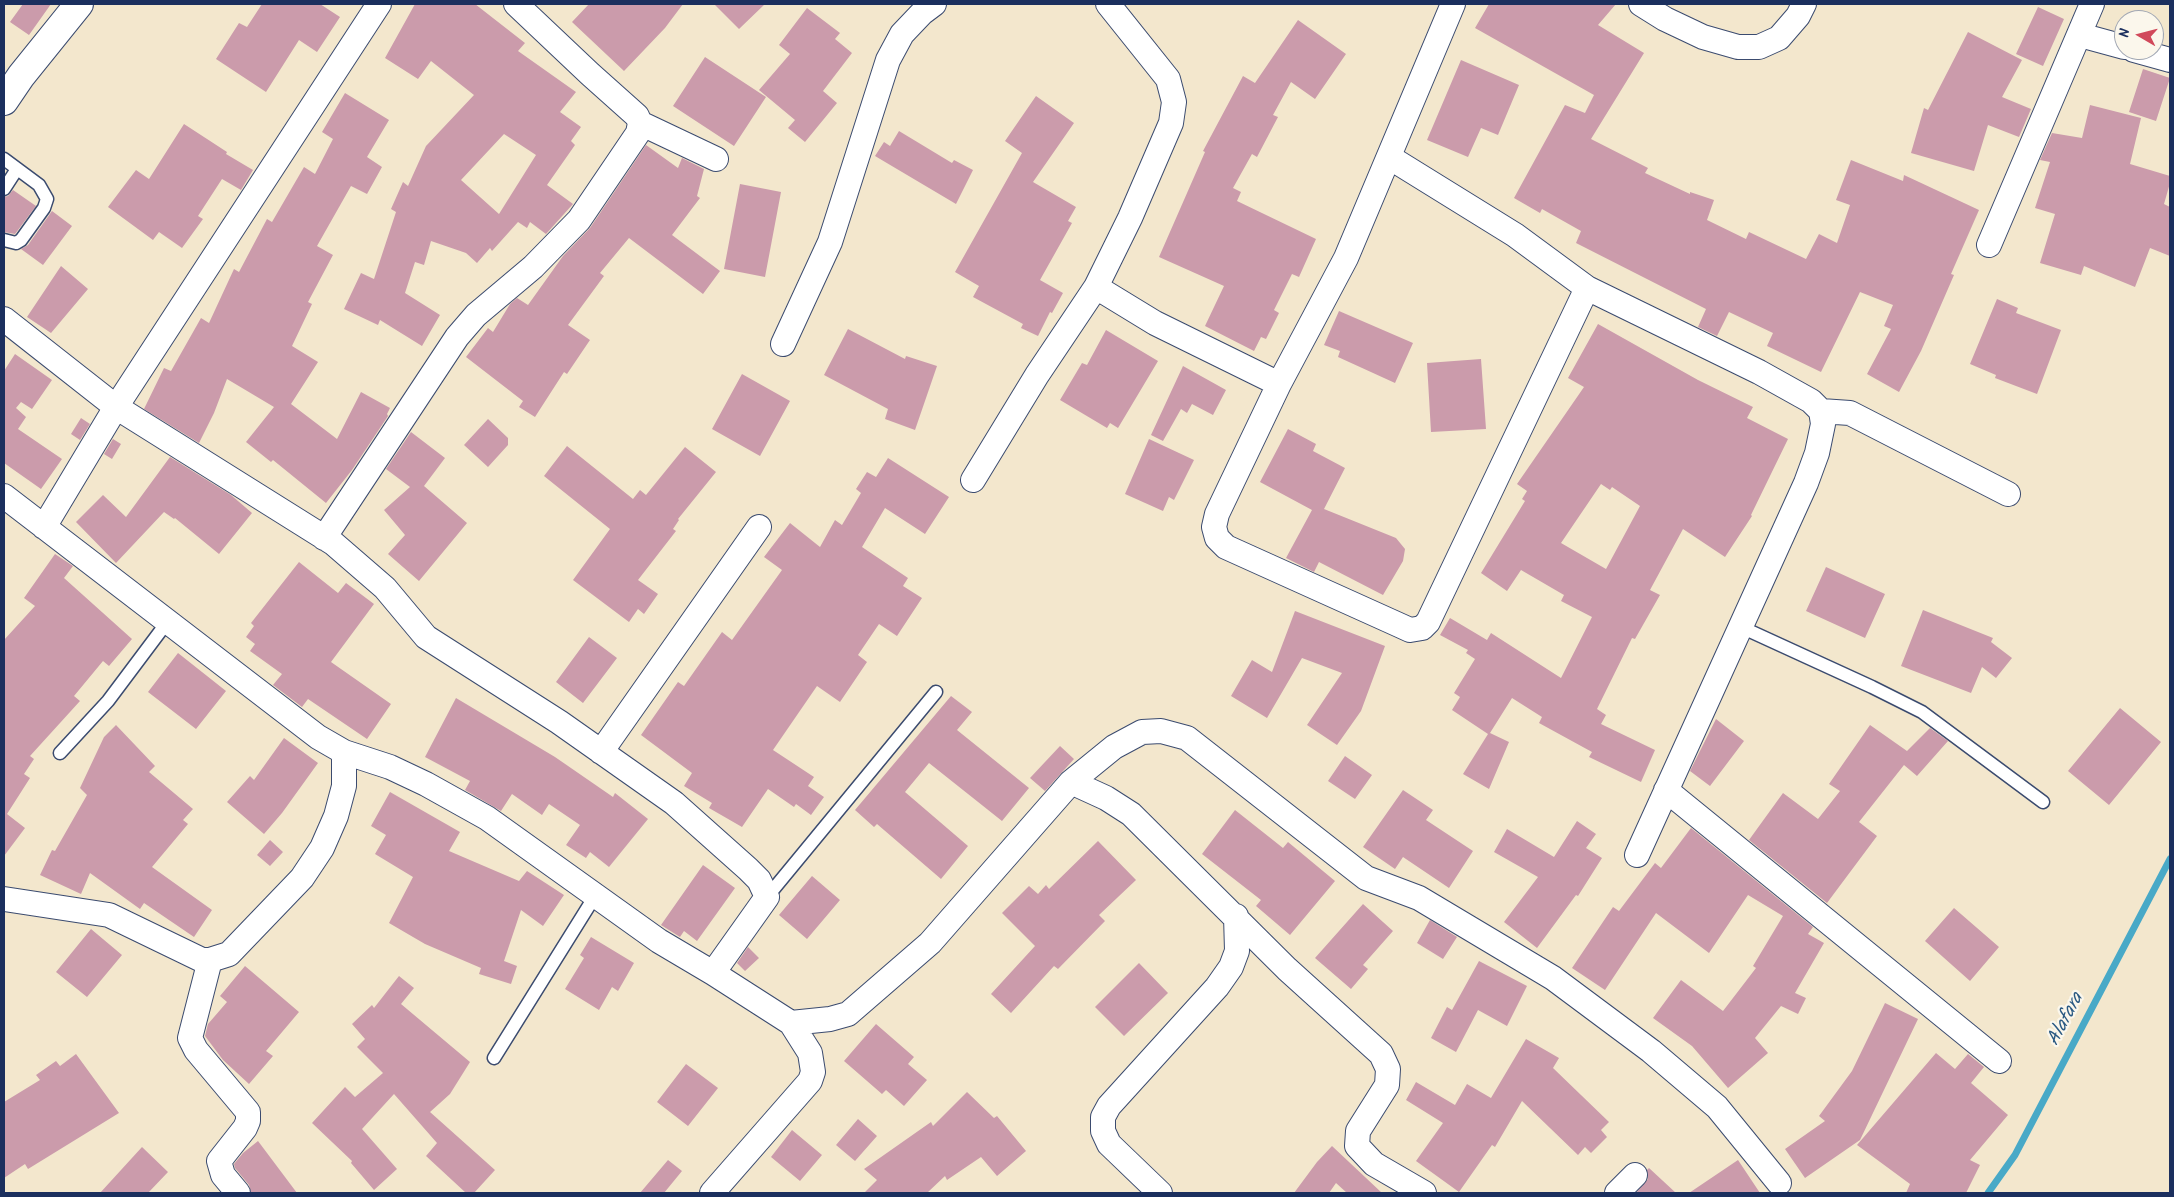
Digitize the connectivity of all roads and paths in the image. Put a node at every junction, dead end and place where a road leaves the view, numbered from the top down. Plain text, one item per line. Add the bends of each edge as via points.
1 (79, 4) edge
2 (379, 4) edge
3 (516, 4) edge
4 (934, 4) edge
5 (1108, 4) edge
6 (1453, 4) edge
7 (1641, 4) edge
8 (1804, 4) edge
9 (2092, 4) edge
10 (2080, 35) junction
11 (2114, 44) edge
12 (4, 101) edge
13 (640, 124) junction
14 (1389, 157) junction
15 (4, 159) edge
16 (716, 159) dead end
17 (17, 169) junction
18 (4, 189) edge
19 (4, 240) edge
20 (1989, 245) dead end
21 (1096, 287) junction
22 (1587, 288) junction
23 (4, 319) edge
24 (783, 344) dead end
25 (1279, 384) junction
26 (116, 407) junction
27 (1821, 411) junction
28 (973, 480) dead end
29 (2008, 494) dead end
30 (4, 496) edge
31 (759, 527) dead end
32 (44, 528) junction
33 (324, 538) junction
34 (168, 622) junction
35 (1741, 627) junction
36 (936, 692) dead end
37 (344, 752) junction
38 (601, 752) junction
39 (60, 753) dead end
40 (1071, 782) junction
41 (1666, 790) junction
42 (2043, 802) dead end
43 (1637, 854) dead end
44 (596, 896) junction
45 (767, 897) junction
46 (4, 899) edge
47 (1236, 916) junction
48 (210, 960) junction
49 (713, 973) junction
50 (791, 1024) junction
51 (494, 1058) dead end
52 (1999, 1061) dead end
53 (1635, 1176) dead end
54 (1779, 1184) dead end
55 (238, 1193) edge
56 (712, 1193) edge
57 (1160, 1193) edge
58 (1424, 1193) edge
59 (1616, 1193) edge

1 - 12 street
2 - 26 street
3 - 13 street via 637,116
4 - 24 street via 902,34 888,60 830,242
5 - 21 street via 1168,79 1174,102 1172,123
6 - 14 street
7 - 8 street via 1703,37 1738,47 1759,47 1779,38
9 - 10 street
10 - 11 street
10 - 20 street
13 - 16 street
13 - 33 street via 638,133 579,220 533,267 476,315 457,337
14 - 22 street via 1515,235
14 - 25 street via 1346,258
15 - 17 lane
17 - 18 lane
17 - 19 lane via 39,185 47,199 22,240 16,243
21 - 25 street via 1155,323
21 - 28 street
22 - 25 street via 1428,622 1418,630 1410,630 1226,547 1217,538 1214,527 1217,514
22 - 27 street via 1759,372 1811,401
23 - 26 street
26 - 32 street
26 - 33 street
27 - 29 street via 1850,413
27 - 35 street via 1823,424 1817,453
30 - 32 street
31 - 38 street
32 - 34 street
33 - 38 street via 385,588 426,637 560,722
34 - 37 street via 318,737
34 - 39 lane via 108,701
35 - 41 street
35 - 42 lane via 1922,712
36 - 45 lane
37 - 44 street via 399,772 487,818
37 - 48 street via 344,786 322,848 302,878 229,954
38 - 45 street via 674,804 759,880
40 - 47 street via 1131,814
40 - 50 street via 930,943 908,963 848,1014
40 - 54 street via 1114,747 1142,732 1161,731 1187,738 1366,878 1419,898 1545,973 1651,1050 1716,1107
41 - 43 street
41 - 52 street
44 - 49 street via 659,941
44 - 51 lane
45 - 49 street
46 - 48 street via 109,915 194,958
47 - 57 street via 1237,951 1231,967 1217,987 1109,1106 1103,1117 1103,1131 1109,1144
47 - 58 street via 1287,969 1381,1054 1388,1069 1386,1085 1358,1131 1357,1146 1374,1164
48 - 55 street via 190,1038 196,1050 248,1112 245,1128 219,1161 223,1175
49 - 50 street
50 - 56 street via 810,1053 813,1072 810,1081
53 - 59 street

